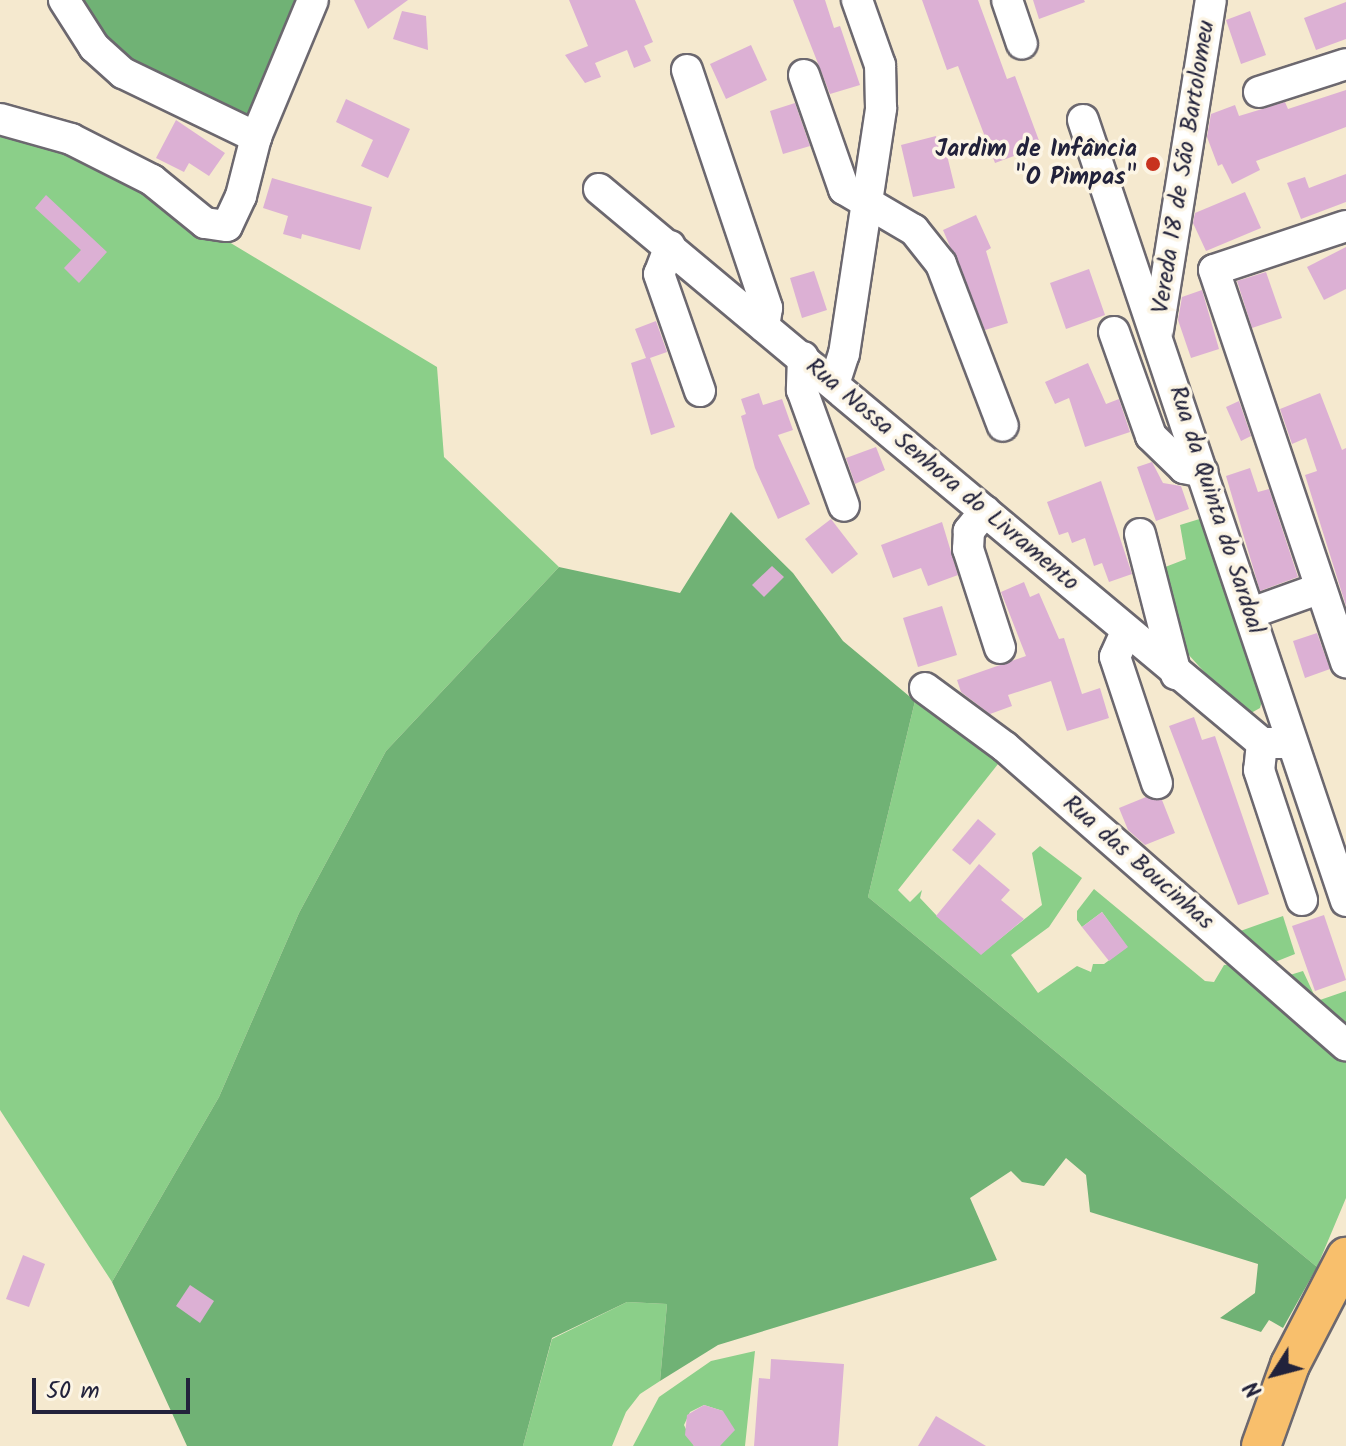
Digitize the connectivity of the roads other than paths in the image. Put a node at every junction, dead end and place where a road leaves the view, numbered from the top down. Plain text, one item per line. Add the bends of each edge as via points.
1 (64, 0) edge
2 (313, 0) edge
3 (857, 0) edge
4 (1007, 0) edge
5 (1211, 0) edge
6 (1022, 44) dead end
7 (1346, 64) edge
8 (687, 70) dead end
9 (804, 75) dead end
10 (1259, 92) dead end
11 (0, 119) edge
12 (1083, 120) dead end
13 (256, 137) junction
14 (599, 189) dead end
15 (867, 201) junction
16 (1346, 226) edge
17 (670, 246) junction
18 (764, 327) junction
19 (1114, 332) dead end
20 (1157, 334) junction
21 (803, 357) junction
22 (835, 381) junction
23 (700, 391) dead end
24 (1003, 426) dead end
25 (1203, 472) junction
26 (844, 506) dead end
27 (985, 511) junction
28 (1140, 534) dead end
29 (1321, 588) junction
30 (1251, 613) junction
31 (1126, 632) junction
32 (1000, 648) dead end
33 (1346, 662) edge
34 (1176, 674) junction
35 (925, 688) dead end
36 (1277, 743) junction
37 (1157, 783) dead end
38 (1337, 845) edge
39 (1302, 900) dead end
40 (1346, 901) edge
41 (1346, 1045) edge
42 (1346, 1257) edge
43 (1261, 1446) edge

1 - 13 street via 94,47 123,73
2 - 13 street
3 - 15 street via 880,65
4 - 6 street
5 - 20 street, Vereda 18 de São Bartolomeu
7 - 10 street
8 - 18 street via 767,308
9 - 15 street via 844,189
11 - 13 street via 71,139 152,180 205,223 227,226 241,196
12 - 20 street, Rua da Quinta do Sardoal
14 - 17 street, Rua Nossa Senhora do Livramento
15 - 22 street via 844,354
15 - 24 street via 914,230 935,254
16 - 29 street via 1214,270
17 - 18 street, Rua Nossa Senhora do Livramento
17 - 23 street via 659,274
18 - 21 street, Rua Nossa Senhora do Livramento
19 - 25 street via 1151,436 1184,468
20 - 25 street, Rua da Quinta do Sardoal
21 - 22 street, Rua Nossa Senhora do Livramento
21 - 26 street via 802,390
22 - 27 street, Rua Nossa Senhora do Livramento
25 - 30 street, Rua da Quinta do Sardoal
27 - 31 street, Rua Nossa Senhora do Livramento
27 - 32 street via 969,531 968,549
28 - 34 street
29 - 30 street
29 - 33 street
30 - 36 street, Rua da Quinta do Sardoal
31 - 34 street, Rua Nossa Senhora do Livramento
31 - 37 street via 1115,657
34 - 36 street, Rua Nossa Senhora do Livramento
35 - 41 street, Rua das Boucinhas via 1005,747
36 - 38 street, Rua da Quinta do Sardoal
36 - 39 street via 1259,770
38 - 40 street, Rua da Quinta do Sardoal
42 - 43 main road via 1290,1365

